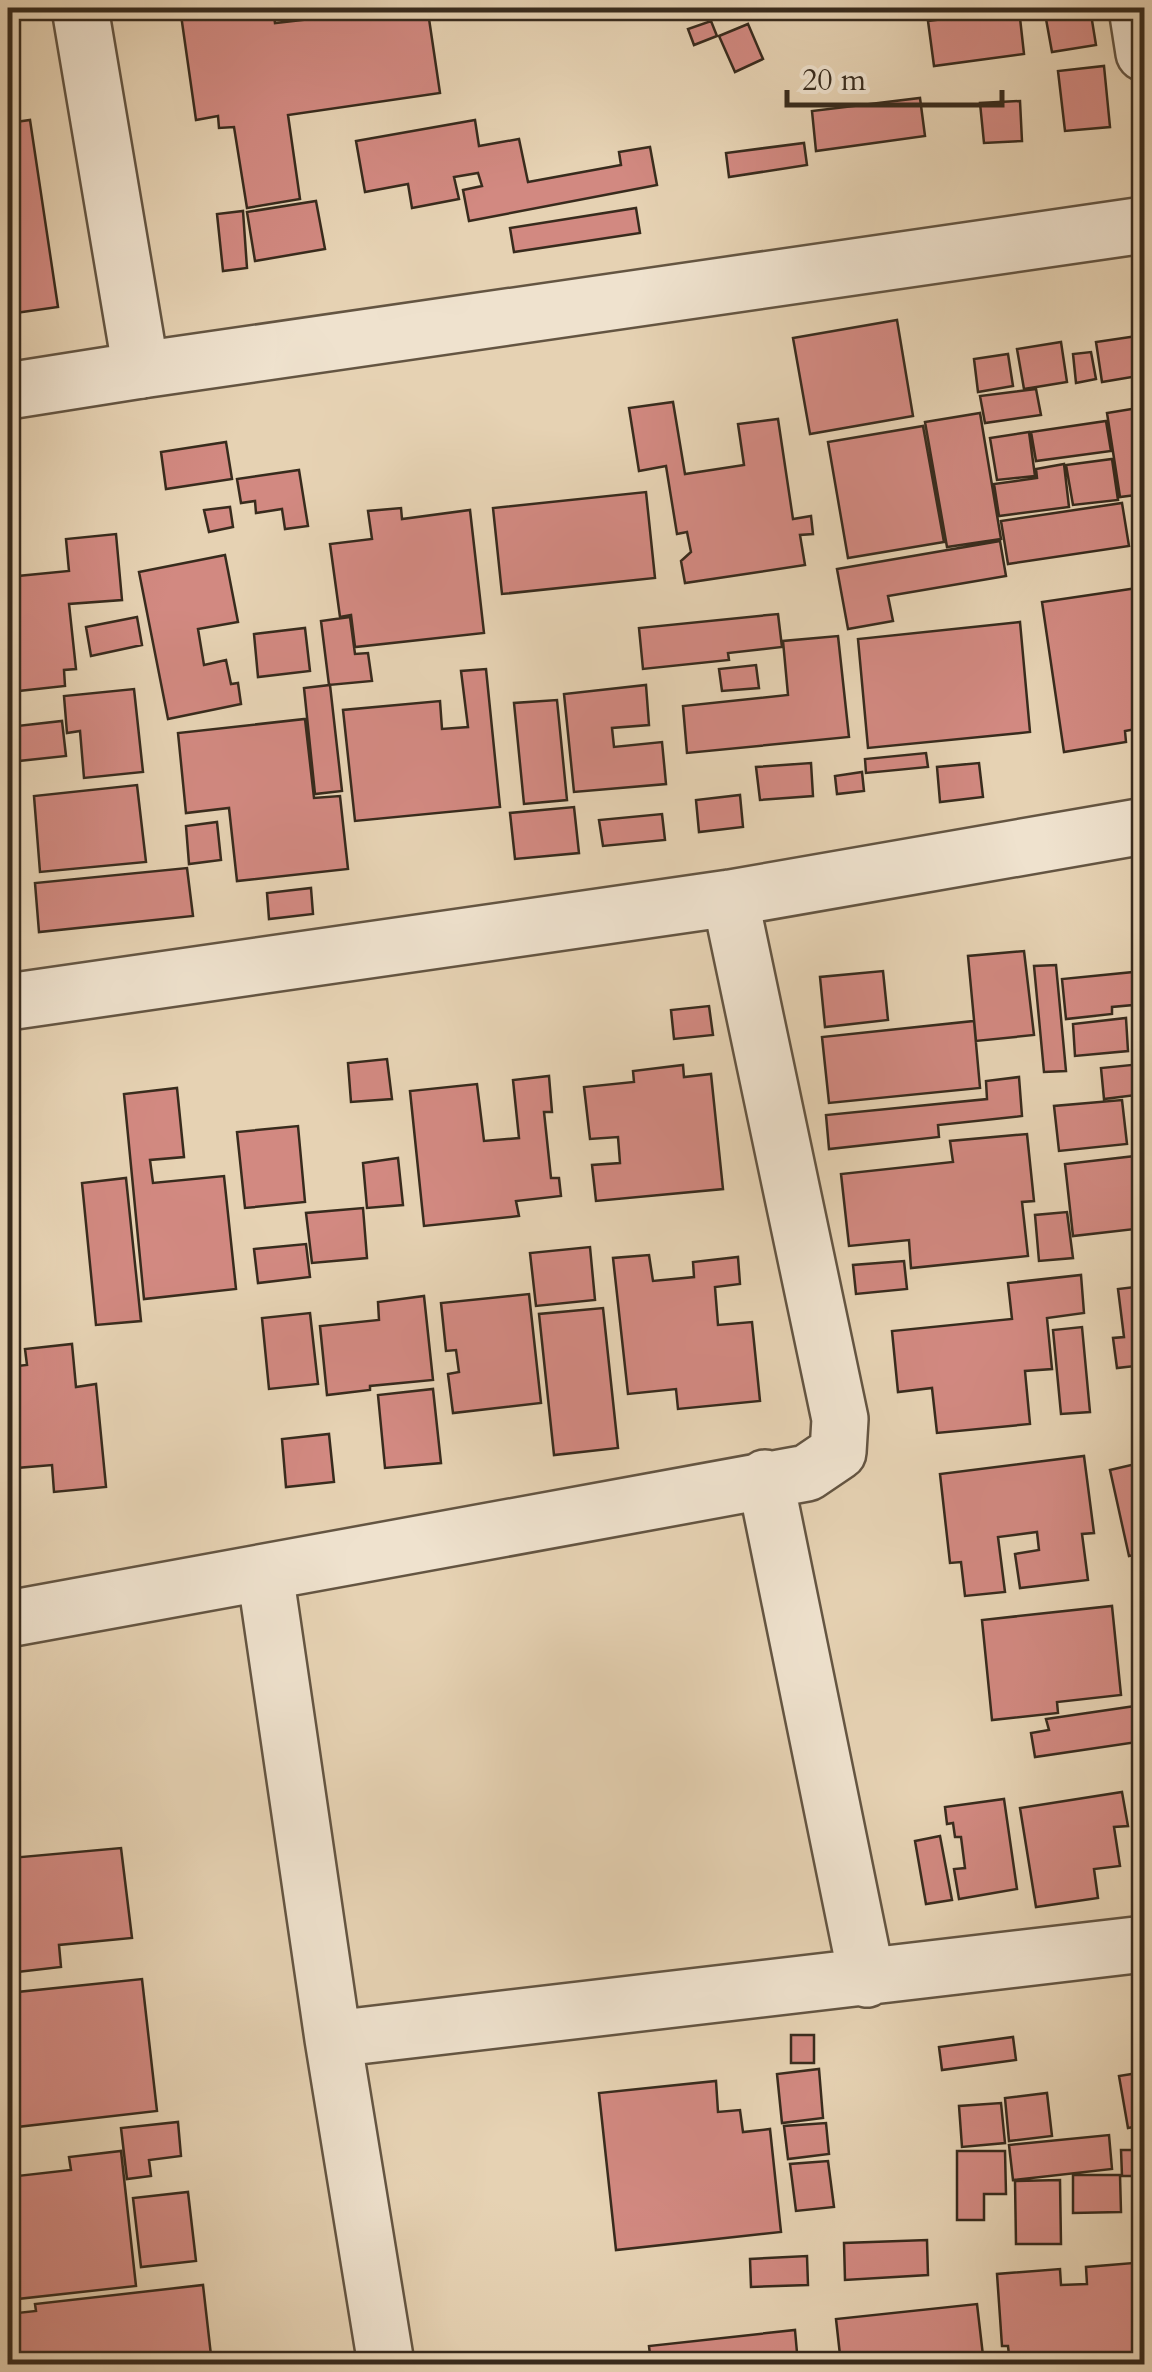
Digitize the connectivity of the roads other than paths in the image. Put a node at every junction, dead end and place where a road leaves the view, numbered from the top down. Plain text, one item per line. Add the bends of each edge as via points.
1 (80, 8) edge
2 (1137, 8) edge
3 (1144, 53) edge
4 (1144, 225) edge
5 (141, 370) junction
6 (8, 391) edge
7 (1144, 826) edge
8 (730, 898) junction
9 (8, 1002) edge
10 (764, 1478) junction
11 (264, 1572) junction
12 (8, 1619) edge
13 (1144, 1944) edge
14 (867, 1979) junction
15 (333, 2040) junction
16 (386, 2364) edge

1 - 5 street
2 - 3 street
4 - 5 street
5 - 6 street
7 - 8 street
8 - 9 street
8 - 10 street via 840,1419 838,1452 807,1472
10 - 11 street
10 - 14 street
11 - 12 street
11 - 15 street
13 - 14 street
14 - 15 street
15 - 16 street

